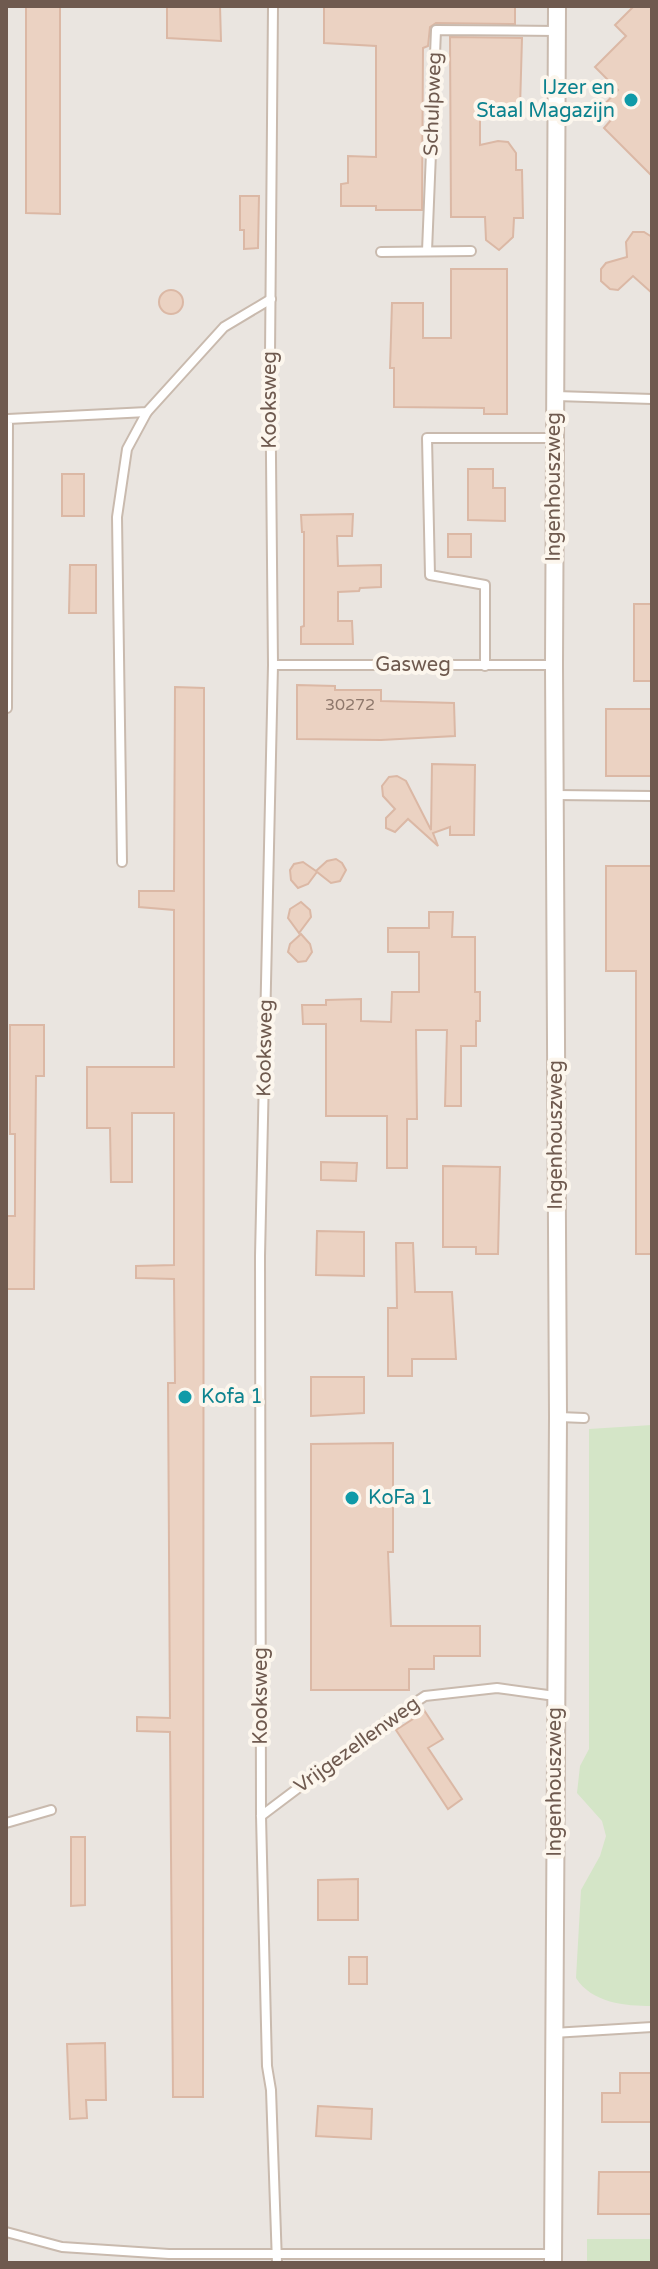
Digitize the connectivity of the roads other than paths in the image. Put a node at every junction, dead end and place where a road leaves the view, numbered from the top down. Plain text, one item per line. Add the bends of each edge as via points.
1 (273, 6) edge
2 (557, 6) edge
3 (557, 31) junction
4 (427, 251) junction
5 (471, 251) dead end
6 (381, 252) dead end
7 (271, 299) junction
8 (555, 396) junction
9 (652, 399) edge
10 (147, 412) junction
11 (555, 438) junction
12 (273, 665) junction
13 (554, 665) junction
14 (485, 666) junction
15 (7, 708) edge
16 (554, 795) junction
17 (652, 796) edge
18 (122, 862) dead end
19 (558, 1417) junction
20 (584, 1418) dead end
21 (555, 1696) junction
22 (51, 1810) dead end
23 (261, 1816) junction
24 (6, 1823) edge
25 (652, 2027) edge
26 (552, 2033) junction
27 (6, 2232) edge
28 (553, 2258) edge
29 (168, 2259) edge
30 (277, 2259) edge

1 - 7 lane, Kooksweg
2 - 3 street, Ingenhouszweg
3 - 4 lane, Schulpweg via 436,30
3 - 8 street, Ingenhouszweg
4 - 5 lane
4 - 6 lane
7 - 10 lane via 224,327
7 - 12 lane, Kooksweg
8 - 9 lane
8 - 11 street, Ingenhouszweg
10 - 15 lane via 8,419
10 - 18 lane via 127,449 117,517
11 - 13 street, Ingenhouszweg
11 - 14 lane via 427,438 430,575 485,585
12 - 14 lane, Gasweg
12 - 23 lane, Kooksweg via 260,1256
13 - 14 lane, Gasweg
13 - 16 street, Ingenhouszweg
16 - 17 lane
16 - 19 street, Ingenhouszweg
19 - 20 lane
19 - 21 street, Ingenhouszweg
21 - 23 lane, Vrijgezellenweg via 497,1688 425,1696
21 - 26 street, Ingenhouszweg
22 - 24 lane
23 - 30 lane, Kooksweg
25 - 26 lane
26 - 28 street, Ingenhouszweg
27 - 29 lane via 62,2247
28 - 30 lane
29 - 30 lane

